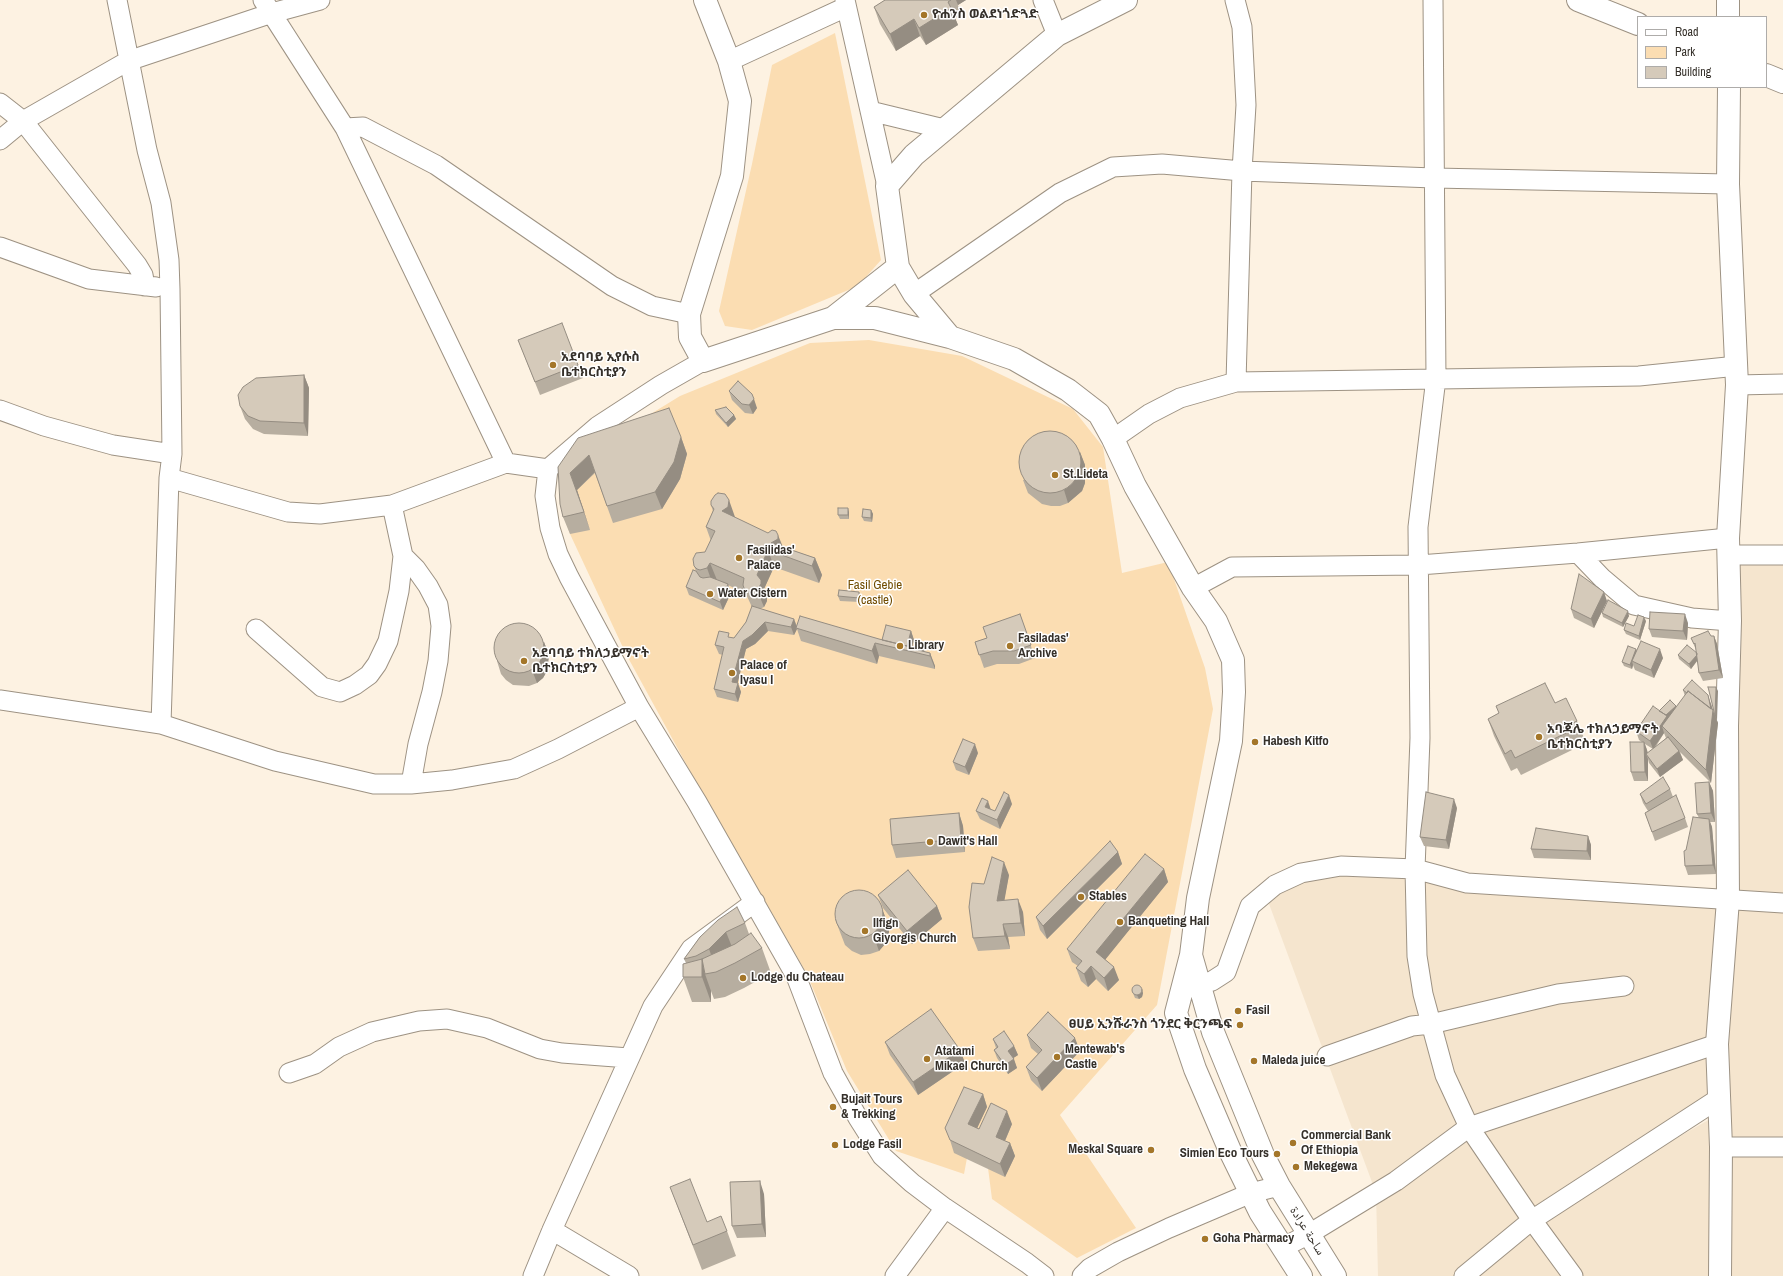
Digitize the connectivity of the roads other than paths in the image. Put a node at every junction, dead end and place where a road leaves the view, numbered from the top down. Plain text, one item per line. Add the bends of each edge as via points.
1 (116, 0) edge
2 (320, 0) edge
3 (705, 0) edge
4 (1042, 0) edge
5 (1126, 0) edge
6 (1235, 0) edge
7 (1433, 0) edge
8 (1578, 0) edge
9 (1728, 0) edge
10 (846, 3) edge
11 (268, 7) edge
12 (1728, 16) edge
13 (1637, 24) edge
14 (1057, 35) junction
15 (128, 61) junction
16 (730, 61) junction
17 (1767, 75) edge
18 (1783, 82) edge
19 (1729, 88) edge
20 (0, 103) edge
21 (870, 111) junction
22 (23, 121) junction
23 (345, 128) junction
24 (944, 129) junction
25 (0, 140) edge
26 (1242, 171) junction
27 (1434, 178) junction
28 (1728, 184) junction
29 (886, 186) junction
30 (0, 247) edge
31 (898, 267) junction
32 (145, 286) junction
33 (170, 289) junction
34 (914, 294) junction
35 (689, 314) junction
36 (833, 318) junction
37 (950, 337) junction
38 (703, 360) junction
39 (1737, 375) junction
40 (1436, 378) junction
41 (1236, 382) junction
42 (1783, 384) edge
43 (0, 410) edge
44 (1113, 439) junction
45 (172, 454) junction
46 (506, 463) junction
47 (548, 468) junction
48 (169, 478) junction
49 (392, 505) junction
50 (1728, 547) junction
51 (1578, 553) junction
52 (1783, 555) edge
53 (403, 556) junction
54 (1419, 564) junction
55 (1193, 588) junction
56 (1730, 621) junction
57 (256, 629) dead end
58 (0, 700) edge
59 (638, 707) junction
60 (161, 724) junction
61 (411, 784) junction
62 (1415, 870) junction
63 (1728, 900) junction
64 (755, 902) junction
65 (1783, 903) edge
66 (1624, 986) dead end
67 (1191, 987) junction
68 (1432, 1024) junction
69 (1717, 1044) junction
70 (1328, 1056) dead end
71 (629, 1058) junction
72 (1224, 1059) junction
73 (1195, 1069) junction
74 (289, 1073) dead end
75 (1718, 1100) junction
76 (1469, 1127) junction
77 (1721, 1147) junction
78 (1783, 1147) edge
79 (1279, 1186) junction
80 (1251, 1193) junction
81 (945, 1208) junction
82 (1532, 1220) junction
83 (552, 1230) junction
84 (1309, 1234) junction
85 (1282, 1248) junction
86 (535, 1274) edge
87 (629, 1276) edge
88 (895, 1276) edge
89 (1044, 1276) edge
90 (1082, 1276) edge
91 (1301, 1276) edge
92 (1335, 1276) edge
93 (1464, 1276) edge
94 (1573, 1276) edge
95 (1720, 1276) edge

1 - 15 street
2 - 11 street
3 - 16 street
4 - 14 street
5 - 14 street
6 - 26 street via 1242,27 1246,105
7 - 27 street
8 - 13 street
9 - 12 street
10 - 16 street
10 - 21 street
11 - 15 street
11 - 23 street
14 - 24 street
15 - 22 street
15 - 33 street via 147,150 162,204
16 - 35 street via 740,101 732,176
17 - 18 street
19 - 28 street
20 - 22 street
21 - 24 street
21 - 29 street
22 - 25 street
22 - 32 street via 137,265 143,275
23 - 35 street via 363,127 436,165 612,286 652,306
23 - 46 street
24 - 29 street via 914,155
26 - 27 street
26 - 34 street via 1162,164 1113,167 1060,193
26 - 41 street
27 - 28 street
27 - 40 street
28 - 39 street
29 - 31 street
30 - 32 street via 89,279
31 - 34 street
31 - 36 street
32 - 33 street
33 - 45 street
34 - 37 street
35 - 38 street via 690,337
36 - 37 street via 875,318
36 - 38 street
37 - 44 street via 1014,359 1068,390 1099,414
38 - 47 street via 598,426
39 - 40 street
39 - 42 street
39 - 50 street
40 - 41 street
40 - 54 street via 1418,527
41 - 44 street via 1180,398 1149,414
43 - 45 street via 44,426 113,445
44 - 55 street via 1135,486
45 - 48 street
46 - 47 street
46 - 49 street
47 - 59 street via 545,496 550,528 558,554
48 - 49 street via 288,512 320,514
48 - 60 street
49 - 53 street
50 - 51 street
50 - 52 street
50 - 56 street
51 - 54 street
51 - 56 street via 1602,578 1634,604 1692,618
53 - 57 street via 396,612 388,641 369,675 355,685 340,692 322,687
53 - 61 street via 428,586 438,605 441,626 438,661
54 - 55 street via 1232,567
54 - 62 street via 1420,738
55 - 67 street via 1216,621 1233,660 1234,692 1231,742 1198,898 1191,955
56 - 63 street via 1727,726
58 - 60 street
59 - 61 street via 514,769
59 - 64 street
60 - 61 street via 275,760 374,784
62 - 63 street via 1467,883
62 - 67 street via 1341,866 1302,874 1275,885 1250,906 1226,972 1212,982
62 - 68 street via 1417,956 1423,994
63 - 65 street
63 - 69 street
64 - 71 street via 691,949 653,1006
64 - 81 street via 796,976 833,1073 858,1118 882,1156
66 - 68 street via 1558,994
67 - 72 street, ساحة عرادة
67 - 73 street via 1176,1013
68 - 70 street via 1412,1026
68 - 76 street via 1445,1076
69 - 75 street
69 - 76 street
71 - 74 street via 562,1053 540,1049 487,1028 447,1020 419,1021 372,1032 339,1047 315,1064
71 - 83 street
72 - 73 street
72 - 79 street, ساحة عرادة via 1263,1155
73 - 80 street via 1230,1154
75 - 77 street
75 - 82 street
76 - 82 street
76 - 84 street via 1396,1181
77 - 78 street
77 - 95 street
79 - 80 street
79 - 84 street, ساحة عرادة
80 - 85 street
80 - 90 street via 1118,1252 1090,1268
81 - 88 street
81 - 89 street
82 - 93 street
82 - 94 street
83 - 86 street
83 - 87 street
84 - 85 street
84 - 92 street, ساحة عرادة
85 - 91 street

